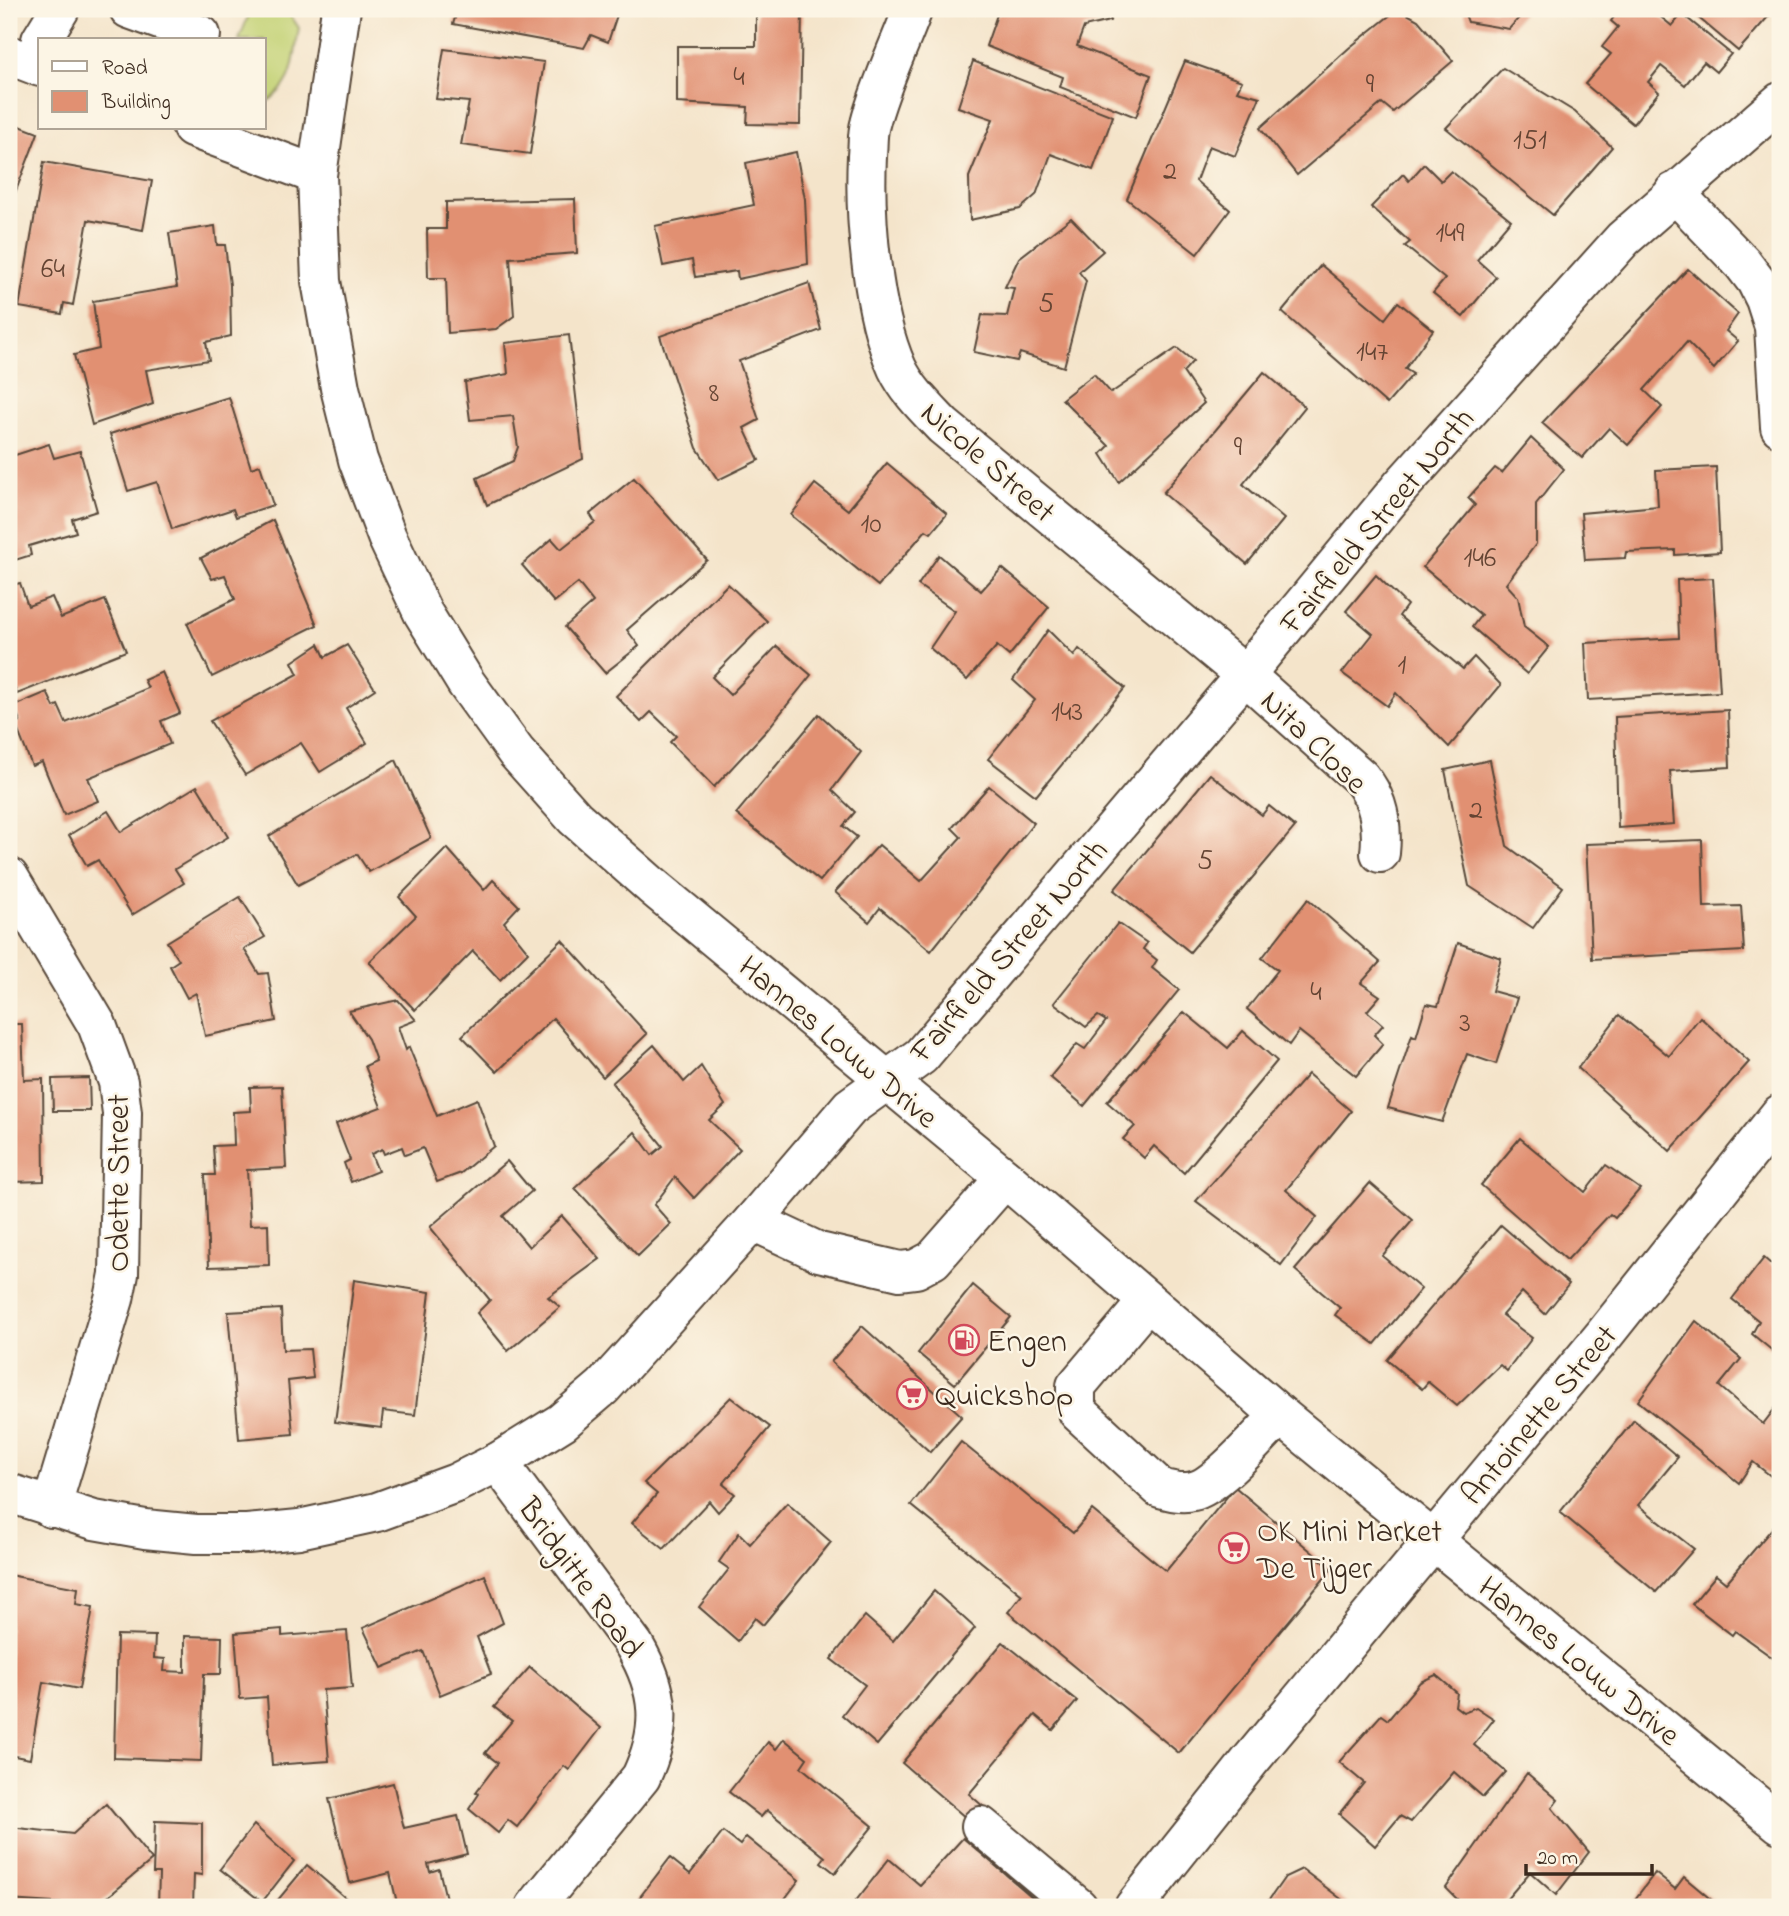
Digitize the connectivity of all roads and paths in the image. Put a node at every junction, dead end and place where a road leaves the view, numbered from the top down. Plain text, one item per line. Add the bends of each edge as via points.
1 (60, 9) edge
2 (129, 9) edge
3 (341, 9) edge
4 (913, 9) edge
5 (201, 35) dead end
6 (41, 38) edge
7 (1780, 102) edge
8 (197, 130) edge
9 (317, 175) junction
10 (1674, 192) junction
11 (1780, 427) edge
12 (1245, 675) junction
13 (1380, 853) dead end
14 (9, 877) edge
15 (887, 1081) junction
16 (1780, 1114) edge
17 (1005, 1178) junction
18 (753, 1221) junction
19 (1147, 1302) junction
20 (1280, 1415) junction
21 (499, 1462) junction
22 (9, 1493) edge
23 (51, 1508) junction
24 (1434, 1539) junction
25 (1780, 1824) edge
26 (981, 1826) dead end
27 (535, 1907) edge
28 (1078, 1907) edge
29 (1134, 1907) edge

1 - 6 street
2 - 5 street
3 - 9 street, Hannes Louw Drive
4 - 12 street, Nicole Street via 869,126 866,177 879,303 898,369 917,399 943,426
7 - 10 street, Fairfield Street North
8 - 9 street
9 - 15 street, Hannes Louw Drive via 321,281 358,460 418,602 466,683 516,752 575,818
10 - 11 street via 1743,264 1765,299 1774,327
10 - 12 street, Fairfield Street North via 1623,239 1401,486
12 - 13 street, Nita Close via 1362,778 1378,809
12 - 15 street, Fairfield Street North via 921,1056
14 - 23 street, Odette Street via 97,1025 118,1082 122,1112 119,1274
15 - 17 street, Hannes Louw Drive
15 - 18 street, Fairfield Street North via 850,1107
16 - 24 street, Antoinette Street
17 - 18 street via 933,1260 916,1269 900,1271 819,1252
17 - 19 street, Hannes Louw Drive
18 - 21 street, Fairfield Street North via 603,1387 562,1422
19 - 20 street, Hannes Louw Drive
19 - 20 street via 1076,1386 1075,1396 1078,1412 1160,1488 1195,1491 1208,1485
20 - 24 street, Hannes Louw Drive
21 - 23 street, Fairfield Street North via 377,1512 299,1529 196,1534 94,1520
21 - 27 street, Bridgitte Road via 634,1645 650,1677 657,1713 650,1757 641,1777
22 - 23 street, Fairfield Street North
24 - 25 street, Hannes Louw Drive
24 - 29 street, Antoinette Street
26 - 28 street

